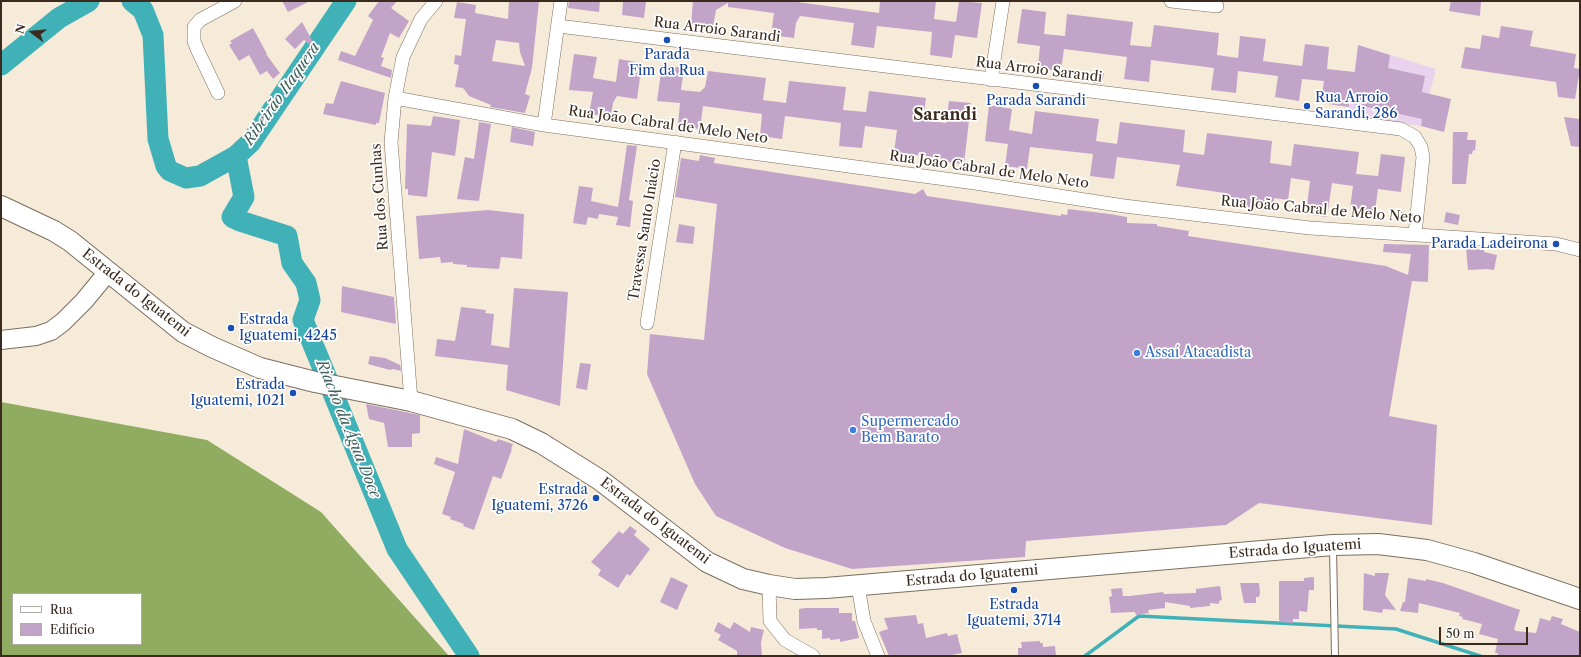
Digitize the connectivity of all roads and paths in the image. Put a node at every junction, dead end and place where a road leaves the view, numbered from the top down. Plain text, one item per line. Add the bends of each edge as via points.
1 (235, 1) edge
2 (436, 1) edge
3 (561, 1) edge
4 (1003, 1) edge
5 (1171, 1) edge
6 (1217, 6) dead end
7 (558, 26) junction
8 (991, 80) junction
9 (218, 94) dead end
10 (395, 98) junction
11 (544, 125) junction
12 (675, 142) junction
13 (1, 206) edge
14 (1415, 234) junction
15 (1580, 250) edge
16 (108, 272) junction
17 (647, 323) dead end
18 (1, 340) edge
19 (410, 401) junction
20 (1333, 545) junction
21 (769, 585) junction
22 (858, 586) junction
23 (1580, 599) edge
24 (813, 656) edge
25 (878, 656) edge
26 (1335, 656) edge

1 - 9 street via 200,20 194,27 194,41
2 - 10 street, Rua dos Cunhas via 421,20 402,57
3 - 7 street
4 - 8 street
5 - 6 street
7 - 8 street, Rua Arroio Sarandi
7 - 11 street
8 - 14 street, Rua Arroio Sarandi via 1401,129 1415,137 1423,156
10 - 11 street, Rua João Cabral de Melo Neto
10 - 19 street, Rua dos Cunhas via 391,142
11 - 12 street, Rua João Cabral de Melo Neto
12 - 14 street, Rua João Cabral de Melo Neto via 1132,207 1310,228
12 - 17 street, Travessa Santo Inácio
13 - 16 main road, Estrada do Iguatemi via 54,231
14 - 15 street, Rua João Cabral de Melo Neto via 1556,244
16 - 18 street via 79,306 51,331 36,336
16 - 19 main road, Estrada do Iguatemi via 183,332 235,358 260,368 316,382
19 - 21 main road, Estrada do Iguatemi via 512,429 541,443 600,480 707,562 743,579
20 - 22 main road, Estrada do Iguatemi
20 - 23 main road, Estrada do Iguatemi via 1378,544 1427,550
20 - 26 lane
21 - 22 main road, Estrada do Iguatemi via 795,589
21 - 24 street via 770,621 785,640
22 - 25 street via 864,621

